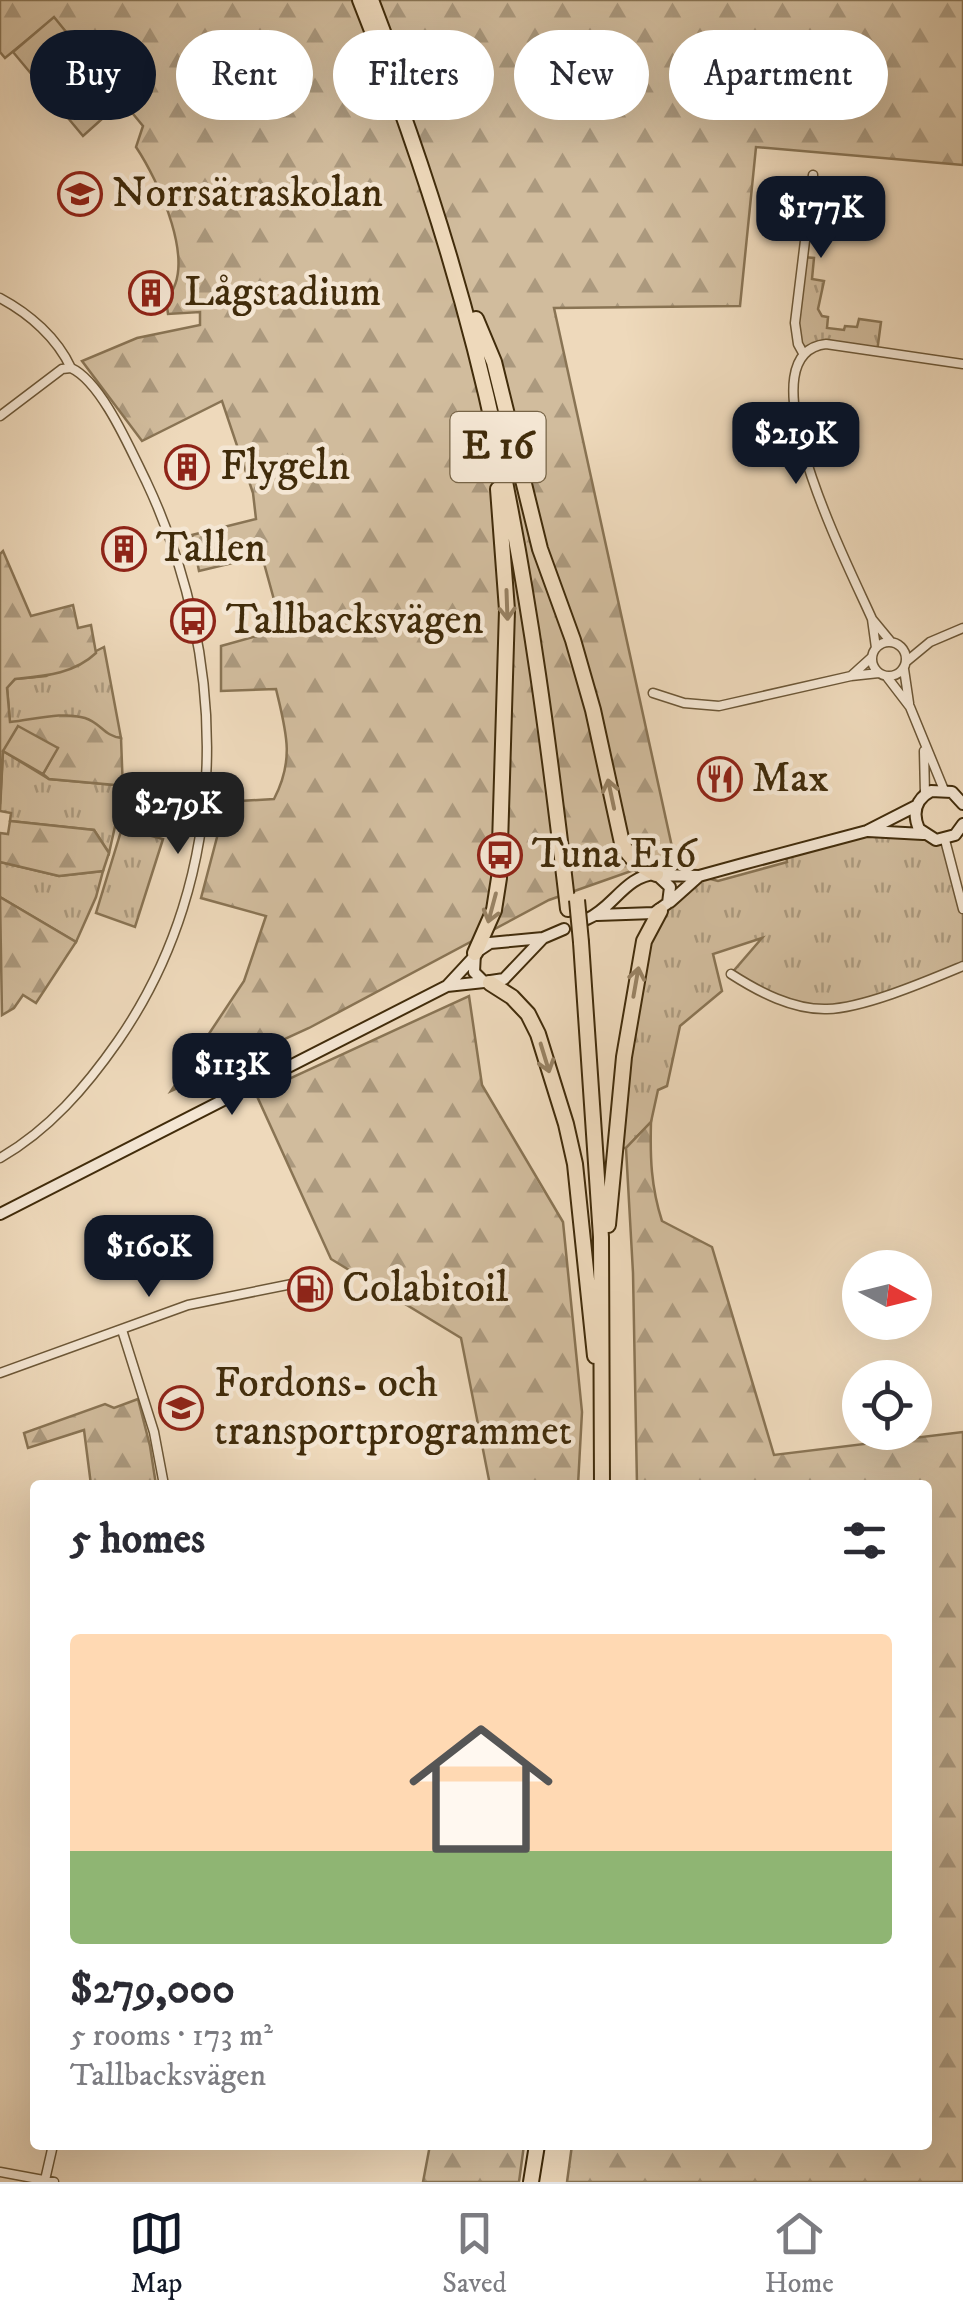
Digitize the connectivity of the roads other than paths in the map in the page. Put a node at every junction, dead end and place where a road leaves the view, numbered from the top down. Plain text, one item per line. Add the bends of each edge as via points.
1 (360, 0) edge
2 (371, 0) edge
3 (813, 176) dead end
4 (0, 298) edge
5 (476, 318) junction
6 (803, 353) junction
7 (963, 364) edge
8 (66, 368) junction
9 (0, 416) edge
10 (496, 438) junction
11 (872, 619) junction
12 (963, 628) edge
13 (930, 642) junction
14 (895, 643) junction
15 (874, 652) junction
16 (905, 665) junction
17 (883, 675) junction
18 (852, 676) junction
19 (653, 694) dead end
20 (910, 708) junction
21 (923, 741) junction
22 (944, 790) junction
23 (926, 794) junction
24 (963, 804) edge
25 (916, 806) junction
26 (962, 827) edge
27 (867, 831) junction
28 (923, 834) junction
29 (945, 840) junction
30 (658, 874) junction
31 (699, 876) junction
32 (573, 905) junction
33 (664, 907) junction
34 (963, 908) edge
35 (564, 930) dead end
36 (544, 938) junction
37 (474, 956) junction
38 (963, 966) edge
39 (731, 974) dead end
40 (487, 982) junction
41 (447, 986) junction
42 (0, 1158) edge
43 (0, 1214) edge
44 (312, 1280) dead end
45 (122, 1330) junction
46 (599, 1356) junction
47 (0, 1373) edge
48 (163, 1480) edge
49 (593, 1480) edge
50 (602, 1480) edge
51 (53, 2150) edge
52 (537, 2150) edge
53 (545, 2150) edge
54 (0, 2172) edge
55 (50, 2181) edge
56 (532, 2182) edge
57 (540, 2182) edge

1 - 10 highway, E 16 via 436,212
2 - 5 highway, E 16
3 - 6 street via 794,323
4 - 8 street via 62,349
30 -> 5 highway via 639,866 622,843 593,710
5 - 32 highway, E 16 via 531,570
6 - 7 street via 826,344
6 - 11 street via 794,381 799,441
8 - 9 street
8 - 42 street via 84,377 116,423 178,558 201,660 207,801 178,922 141,1005 72,1099
10 - 32 highway, E 16
10 -> 37 highway via 508,610 500,855 494,910
11 - 14 street
11 - 15 street
12 - 13 street
13 - 14 street
13 - 16 street
14 - 15 street
14 - 16 street via 905,652
15 - 17 street via 873,666
15 - 18 street
16 - 17 street via 897,675
16 - 20 street
17 - 18 street
17 - 20 street
18 - 19 street via 719,706
20 - 21 street
21 - 22 street
21 - 23 street
22 - 23 main road
22 - 24 main road
23 - 25 main road
25 - 27 main road
25 - 28 main road
26 - 29 main road
27 - 28 main road
27 - 31 main road
28 - 29 main road
29 - 34 street
30 - 31 main road
30 - 33 main road via 670,887
30 - 33 main road via 638,876 592,917
31 - 33 main road
32 - 46 highway, E 16, bridge via 599,1198
46 -> 33 highway via 624,1057 644,940
35 - 36 main road
36 - 37 main road via 490,942
36 - 40 main road via 504,979
37 - 40 main road via 474,972
37 - 41 main road
38 - 39 street via 826,1009 783,1001
40 - 41 main road
40 -> 46 highway via 528,1014 566,1124
41 - 43 main road
44 - 45 street via 188,1306
45 - 47 street
45 - 48 street
46 - 49 highway, E 16
46 - 50 highway, E 16
51 - 55 street
52 - 56 highway
53 - 57 highway
54 - 55 street

